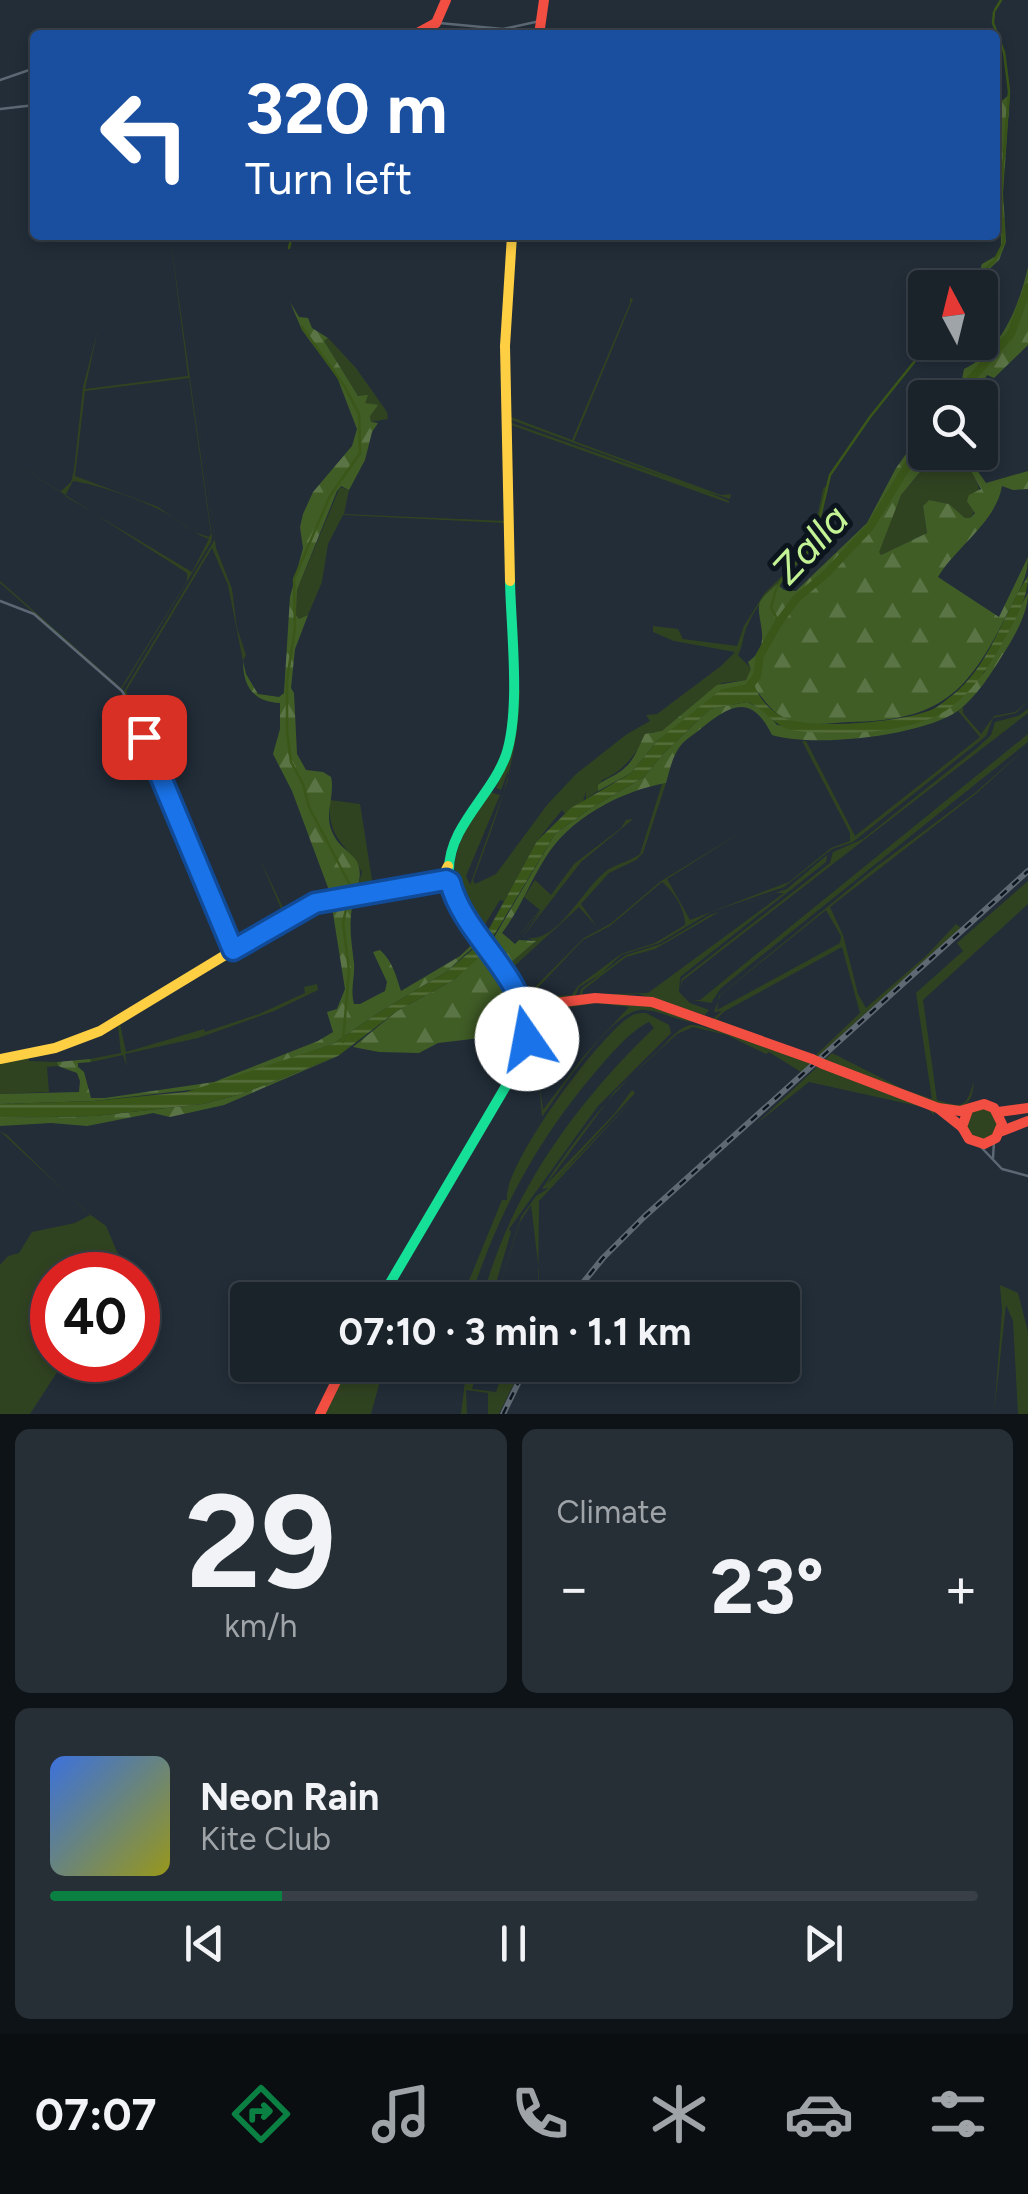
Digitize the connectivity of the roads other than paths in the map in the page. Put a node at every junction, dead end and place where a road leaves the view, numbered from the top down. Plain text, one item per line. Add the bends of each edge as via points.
1 (446, 0) edge
2 (544, 0) edge
3 (541, 20) junction
4 (436, 23) junction
5 (423, 30) edge
6 (540, 30) edge
7 (30, 70) edge
8 (0, 80) edge
9 (30, 106) edge
10 (0, 109) edge
11 (512, 240) edge
12 (0, 601) edge
13 (439, 883) junction
14 (233, 950) junction
15 (524, 1007) junction
16 (0, 1060) edge
17 (938, 1108) junction
18 (1028, 1108) edge
19 (968, 1110) junction
20 (998, 1112) junction
21 (1028, 1121) edge
22 (962, 1127) junction
23 (999, 1135) junction
24 (974, 1143) junction
25 (993, 1160) junction
26 (1028, 1176) edge
27 (391, 1282) edge
28 (336, 1382) edge
29 (320, 1414) edge

1 - 4 street
2 - 3 street
3 - 4 street via 503,29
3 - 6 street
4 - 5 street
7 - 8 street
9 - 10 street
11 - 13 street via 504,346 514,725 506,758 458,834
12 - 14 street via 34,614 122,692
13 - 14 street via 315,903
13 - 15 street
14 - 16 street via 100,1031
15 - 17 street via 595,998 652,1002
15 - 27 street via 521,1060
17 - 19 street
17 - 22 street
18 - 20 street
19 - 20 street via 984,1104
19 - 22 street
20 - 23 street
21 - 23 street
22 - 24 street
23 - 24 street
23 - 25 street
24 - 25 street
25 - 26 street
28 - 29 street

